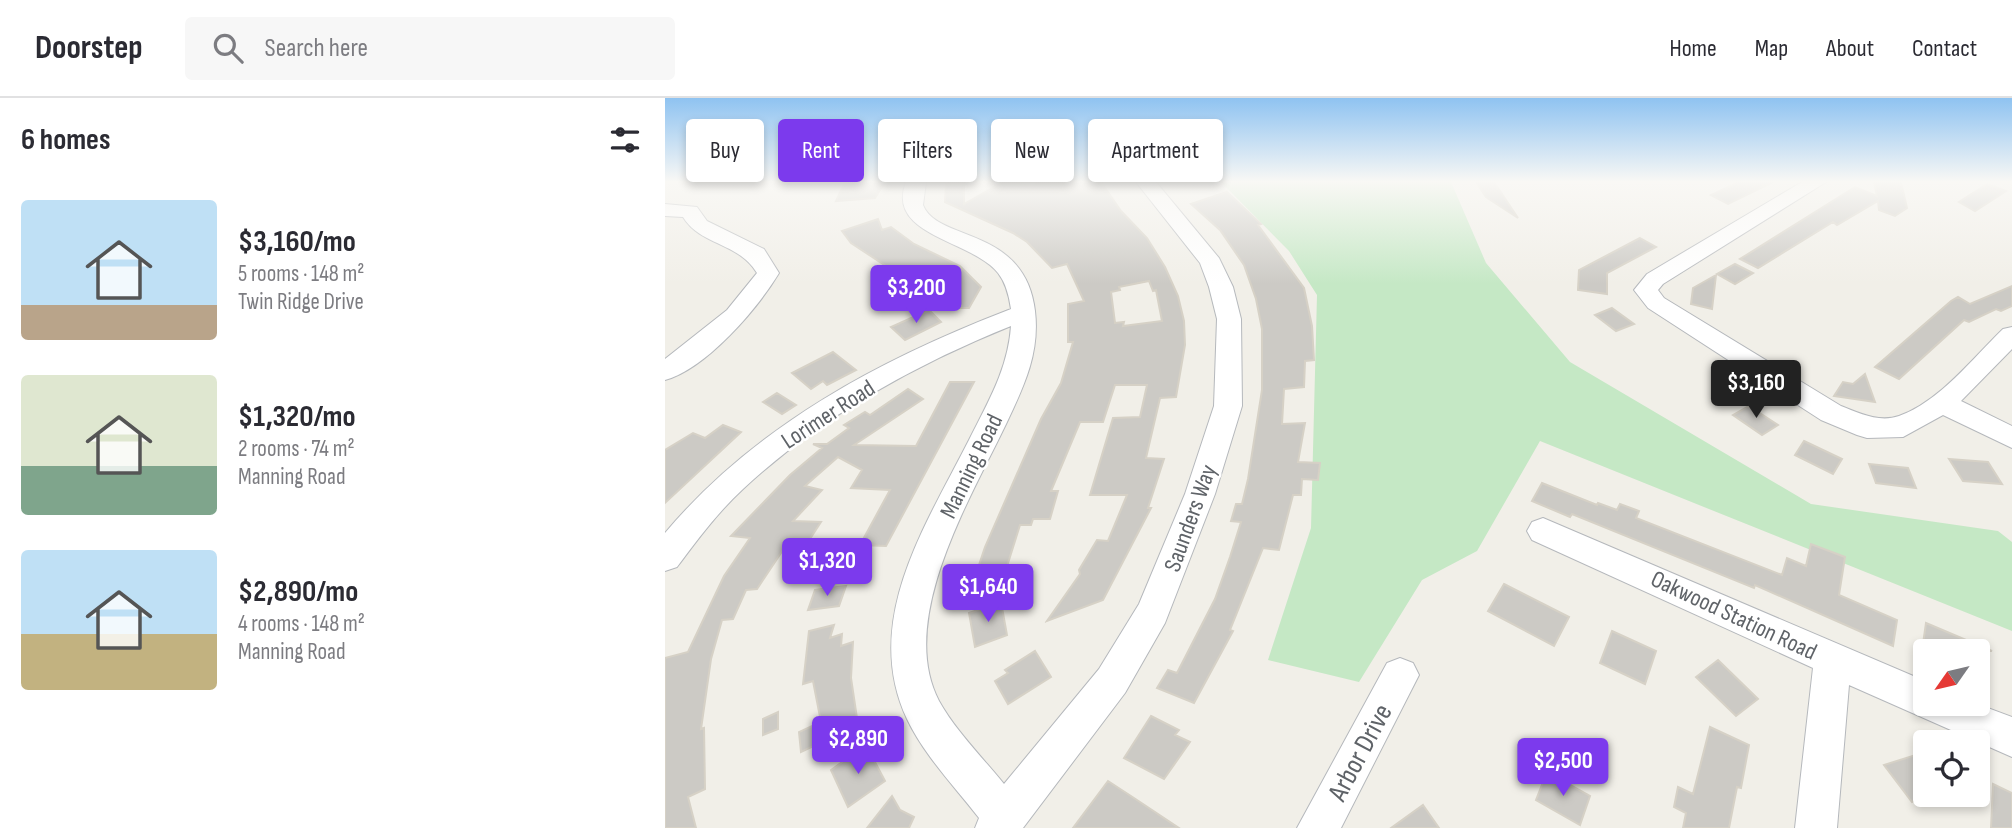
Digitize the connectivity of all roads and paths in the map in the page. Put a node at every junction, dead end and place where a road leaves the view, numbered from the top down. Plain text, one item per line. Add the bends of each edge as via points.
1 (693, 216) edge
2 (920, 216) edge
3 (1174, 216) edge
4 (1759, 216) edge
5 (1022, 313) junction
6 (2012, 335) edge
7 (665, 371) edge
8 (1942, 403) junction
9 (2012, 438) edge
10 (1543, 531) dead end
11 (665, 558) edge
12 (1832, 661) junction
13 (1400, 675) dead end
14 (1913, 696) edge
15 (1961, 716) edge
16 (2012, 737) edge
17 (1000, 823) edge
18 (1318, 828) edge
19 (1816, 828) edge

1 - 7 street via 699,225 757,254 768,273 757,293 733,317 696,351
2 - 5 street, Manning Road via 927,224 993,255 1013,278
3 - 17 street, Saunders Way via 1211,263 1221,287 1229,319 1228,406 1200,494 1153,612 1112,681
4 - 8 street via 1655,279 1646,290 1656,303 1832,413 1867,428 1903,427
5 - 11 street, Lorimer Road via 976,330 896,371 778,445 696,518
5 - 17 street, Manning Road via 1025,341 1017,372 925,562 911,611 909,660 922,709
6 - 8 street
8 - 9 street
10 - 12 street, Oakwood Station Road via 1625,564
12 - 14 street, Oakwood Station Road
12 - 19 street
13 - 18 street, Arbor Drive
15 - 16 street

